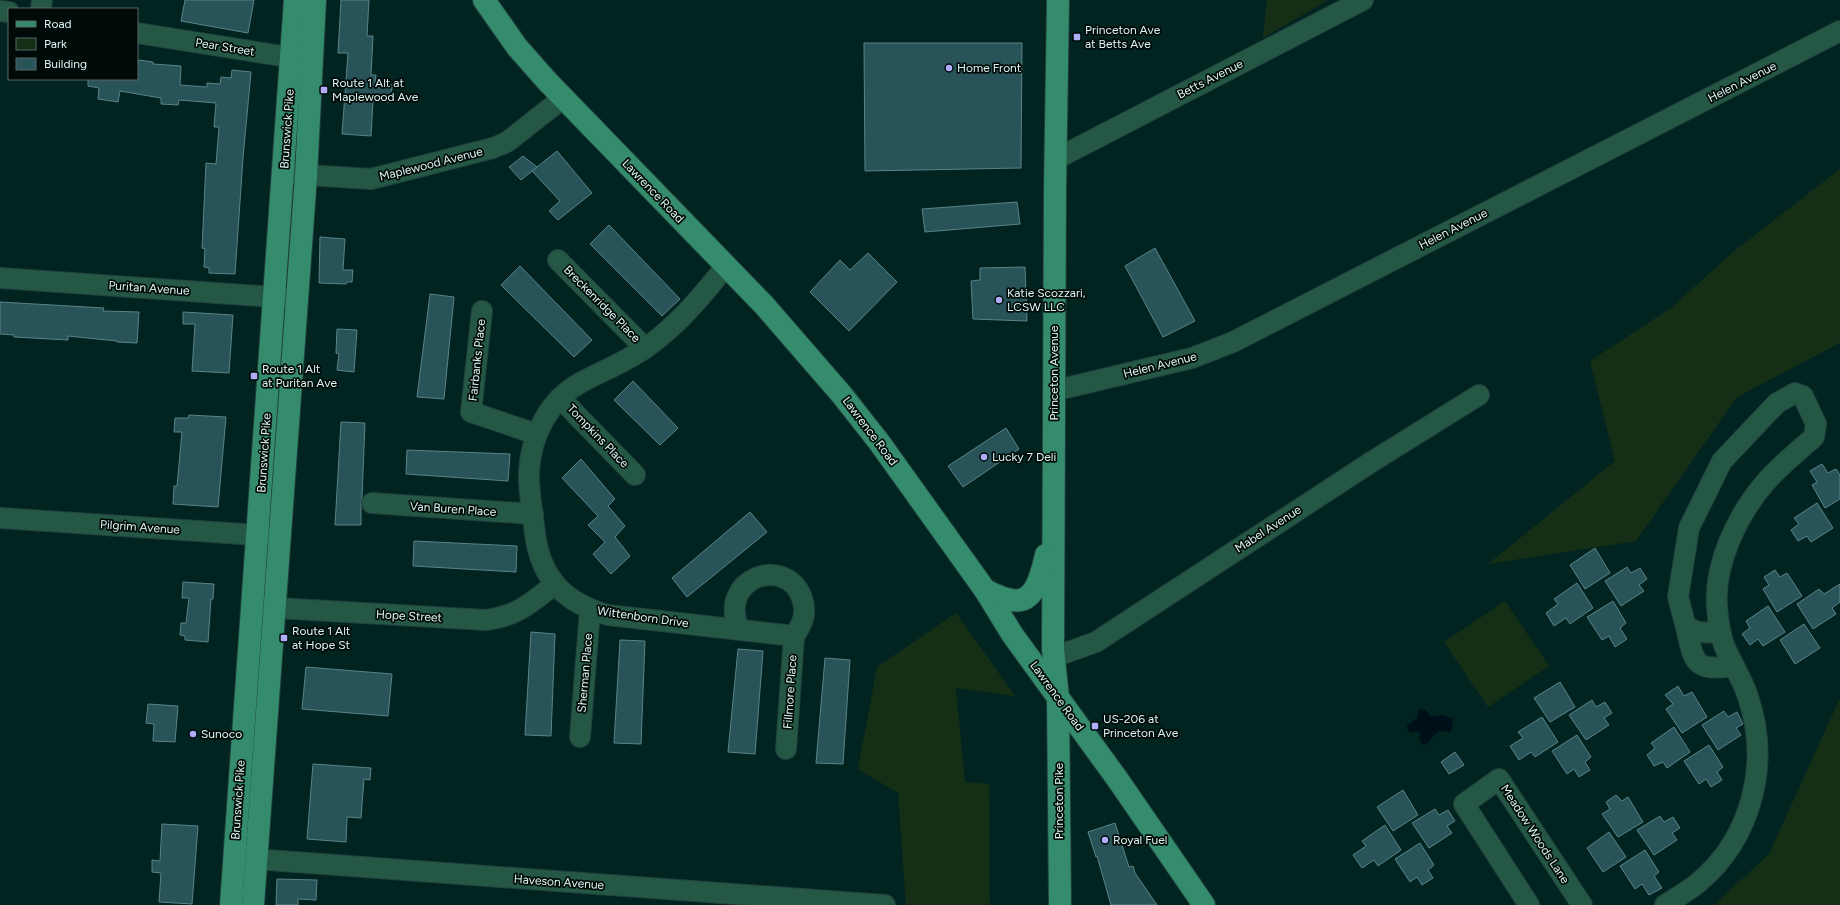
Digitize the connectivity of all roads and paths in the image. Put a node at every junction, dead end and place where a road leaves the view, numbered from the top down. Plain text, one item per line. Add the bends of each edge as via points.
1 (296, 0) edge
2 (315, 0) edge
3 (484, 0) edge
4 (1058, 0) edge
5 (1363, 0) edge
6 (1840, 31) edge
7 (138, 33) edge
8 (292, 57) junction
9 (313, 60) junction
10 (563, 98) junction
11 (1056, 158) junction
12 (284, 173) junction
13 (306, 176) junction
14 (558, 260) dead end
15 (726, 266) junction
16 (0, 278) edge
17 (275, 297) junction
18 (297, 300) junction
19 (482, 311) dead end
20 (645, 348) junction
21 (1053, 391) junction
22 (1479, 395) dead end
23 (560, 398) junction
24 (536, 434) junction
25 (635, 475) dead end
26 (372, 503) dead end
27 (533, 514) junction
28 (0, 518) edge
29 (1054, 528) junction
30 (258, 535) junction
31 (280, 537) junction
32 (555, 584) junction
33 (985, 590) junction
34 (253, 606) junction
35 (275, 608) junction
36 (590, 610) junction
37 (1686, 627) junction
38 (739, 630) junction
39 (1721, 633) junction
40 (794, 636) junction
41 (1054, 657) junction
42 (1734, 666) junction
43 (1058, 698) junction
44 (580, 737) dead end
45 (786, 749) dead end
46 (234, 858) junction
47 (256, 860) junction
48 (231, 905) edge
49 (253, 905) edge
50 (884, 905) edge
51 (1060, 905) edge
52 (1204, 905) edge
53 (1529, 905) edge
54 (1582, 905) edge
55 (1665, 905) edge

1 - 8 main road, Brunswick Pike
2 - 9 main road, Brunswick Pike
3 - 10 main road, Lawrence Road via 517,47
4 - 11 main road, Princeton Avenue
5 - 11 street, Betts Avenue
6 - 21 street, Helen Avenue via 1233,342 1192,358
7 - 8 street, Pear Street
8 - 9 street, Pear Street
8 - 12 main road, Brunswick Pike
9 - 13 main road, Brunswick Pike
10 - 13 street, Maplewood Avenue via 507,142 494,148 371,179
10 - 15 main road, Lawrence Road
11 - 21 main road, Princeton Avenue
12 - 13 street, Maplewood Avenue
12 - 17 main road, Brunswick Pike
13 - 18 main road, Brunswick Pike
14 - 20 street, Breckenridge Place
15 - 20 street, Wittenborn Drive via 692,308 667,332
15 - 33 main road, Lawrence Road via 775,317 842,395 879,442
16 - 17 street, Puritan Avenue
17 - 18 street, Puritan Avenue
17 - 30 main road, Brunswick Pike
18 - 31 main road, Brunswick Pike
19 - 24 street, Fairbanks Place via 471,412
20 - 23 street, Wittenborn Drive via 611,369 579,384
21 - 29 main road, Princeton Avenue
22 - 41 street, Mabel Avenue via 1096,642
23 - 24 street, Wittenborn Drive
23 - 25 street, Tompkins Place
24 - 27 street, Wittenborn Drive via 529,472
26 - 27 street, Van Buren Place
27 - 32 street, Wittenborn Drive via 537,548
28 - 30 street, Pilgrim Avenue
29 - 33 main road via 1041,574 1032,593 1012,600
29 - 41 main road, Princeton Avenue
30 - 31 street, Pilgrim Avenue
30 - 34 main road, Brunswick Pike
31 - 35 main road, Brunswick Pike
32 - 35 street, Hope Street via 520,611 503,618 486,620
32 - 36 street, Wittenborn Drive via 566,595
33 - 43 main road, Lawrence Road via 1012,634
34 - 35 street, Hope Street
34 - 46 main road, Brunswick Pike
35 - 47 main road, Brunswick Pike
36 - 38 street, Wittenborn Drive via 608,615
36 - 44 street, Sherman Place
37 - 39 street via 1698,632
37 - 39 street via 1678,597 1689,528 1722,461 1777,403 1795,393 1803,396 1816,424 1814,437 1781,465 1763,485 1747,507 1733,534 1718,581 1717,605
37 - 42 street via 1693,657 1703,667 1715,669
38 - 40 street, Wittenborn Drive
38 - 40 street via 734,609 739,593 751,580 770,575 782,577 792,583 800,593 804,604 804,616 801,627
39 - 42 street
40 - 45 street, Fillmore Place
41 - 43 main road, Princeton Avenue
42 - 55 street via 1747,692 1758,744 1758,770 1748,813 1737,837 1722,858 1696,884
43 - 51 main road, Princeton Pike
43 - 52 main road, Lawrence Road
46 - 47 street, Haveson Avenue
46 - 48 main road, Brunswick Pike
47 - 49 main road, Brunswick Pike
47 - 50 street, Haveson Avenue
53 - 54 street, Meadow Woods Lane via 1464,804 1499,779

